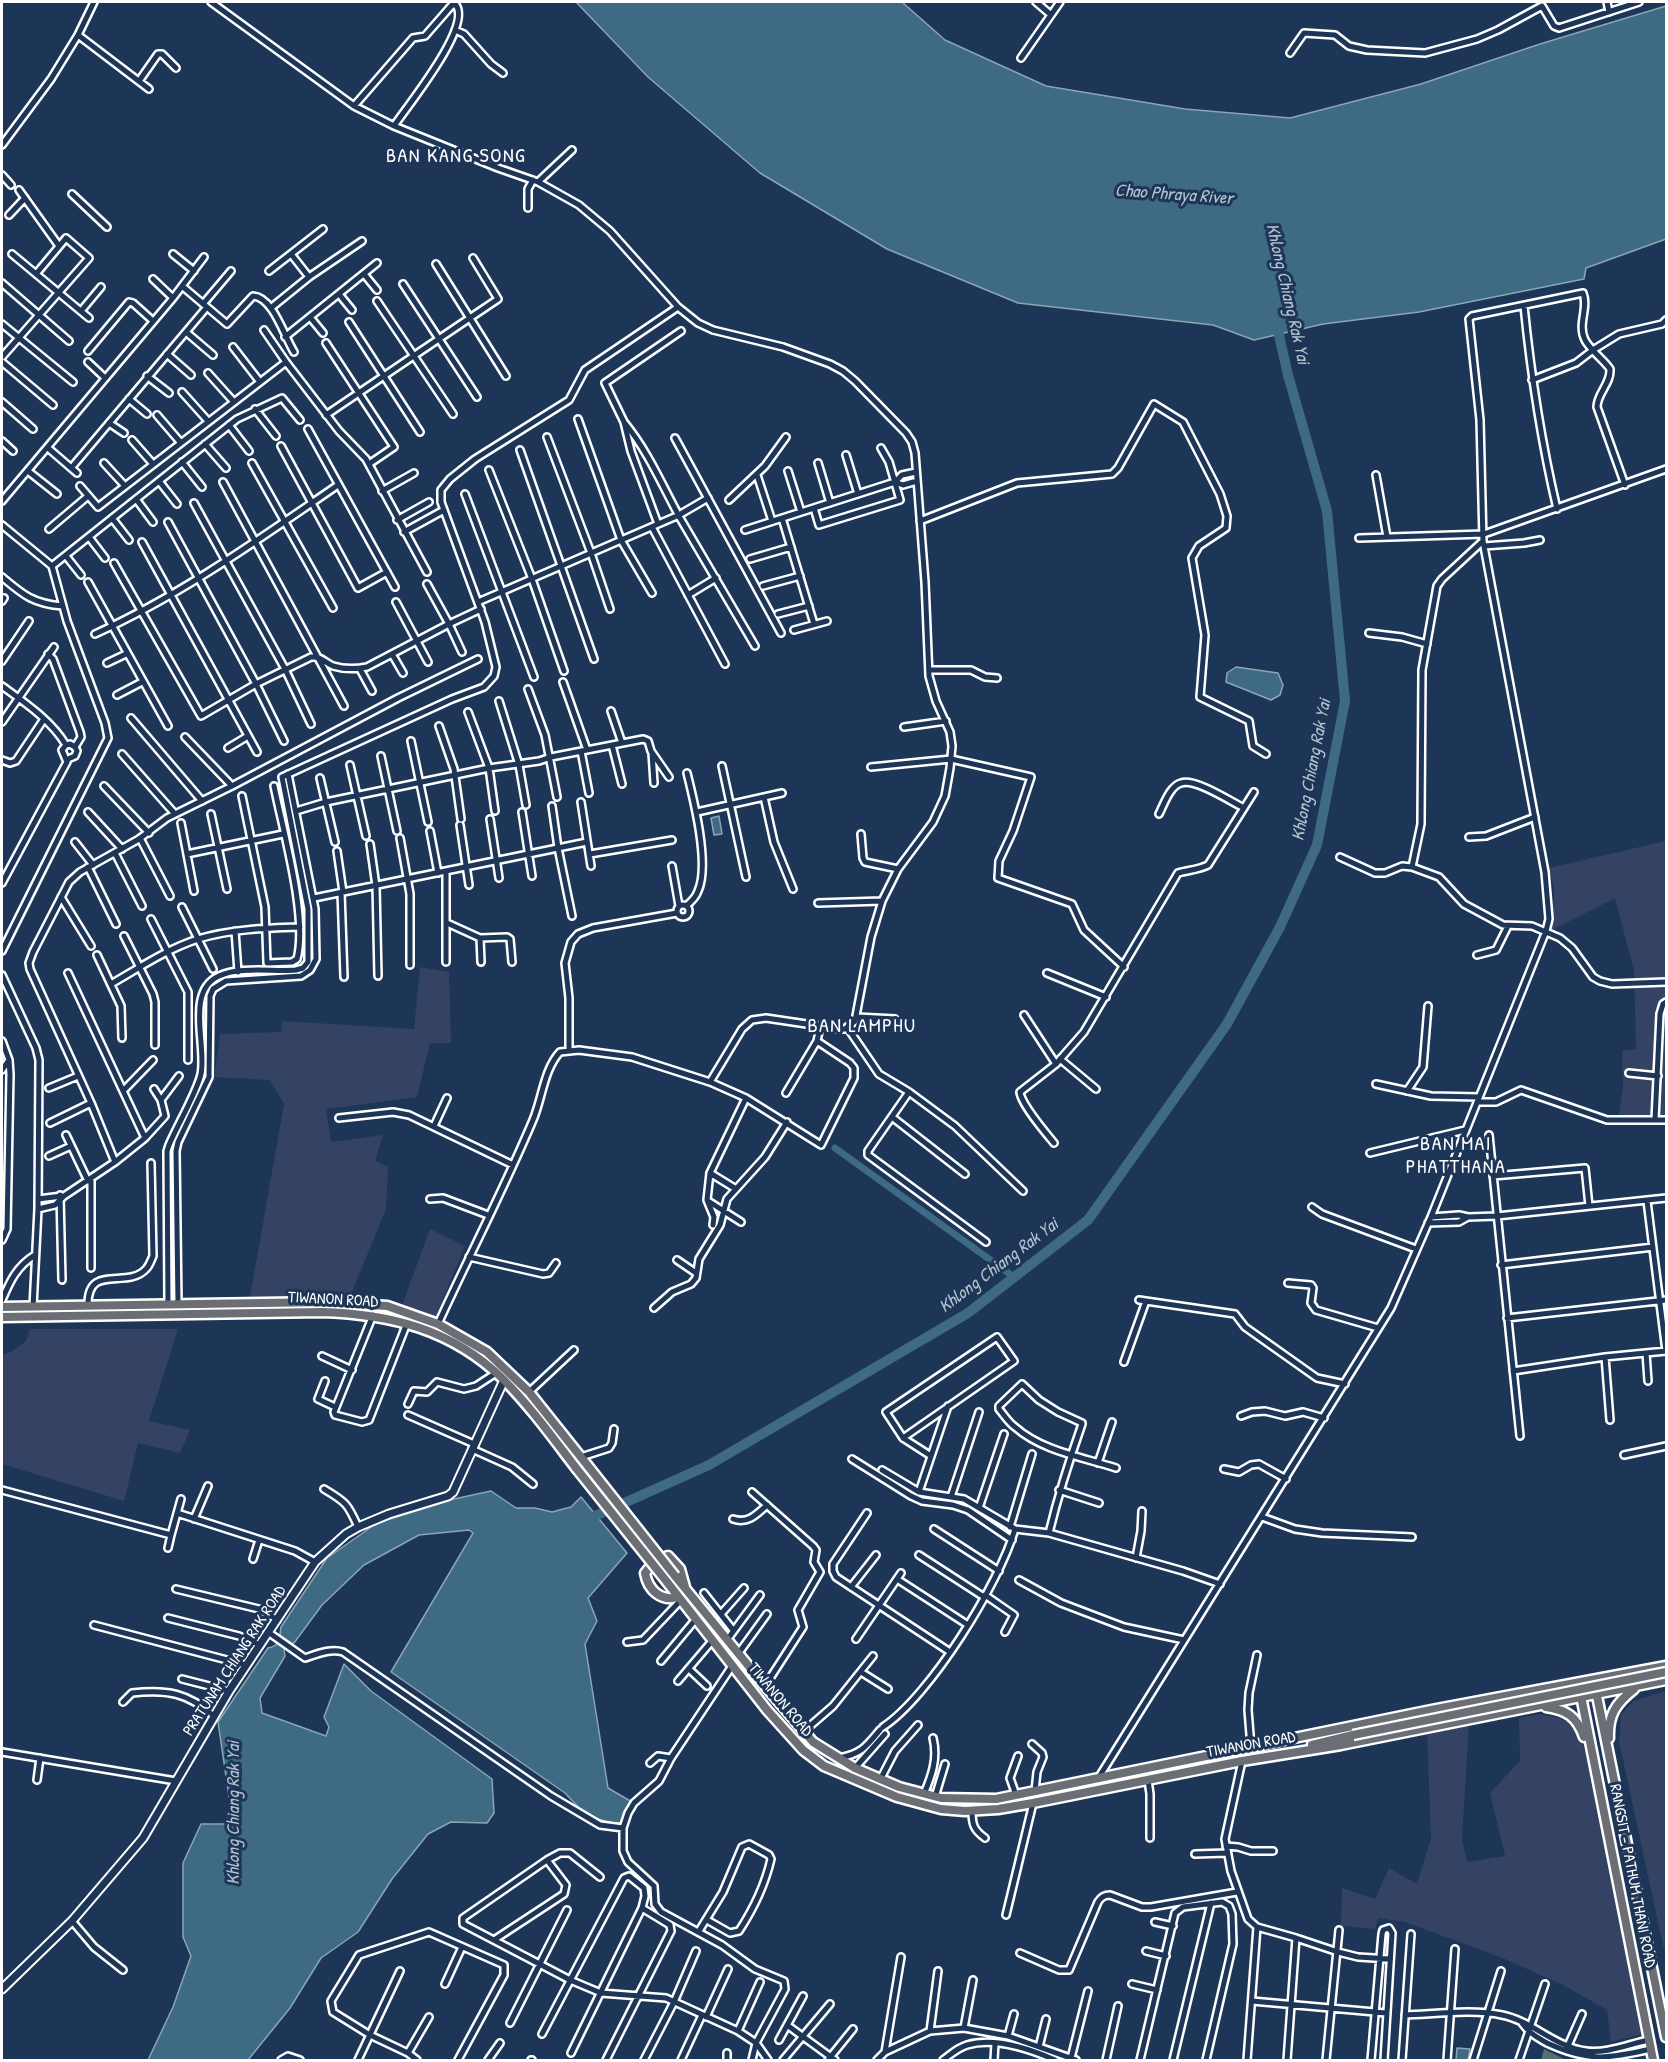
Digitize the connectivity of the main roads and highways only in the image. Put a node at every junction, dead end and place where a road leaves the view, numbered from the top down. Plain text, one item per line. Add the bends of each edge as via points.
1 (2, 1307) edge
2 (2, 1317) edge
3 (686, 1591) junction
4 (679, 1598) junction
5 (1666, 1666) edge
6 (1666, 1672) edge
7 (1593, 1679) junction
8 (1666, 1680) edge
9 (1578, 1682) junction
10 (1636, 1687) junction
11 (1597, 1694) junction
12 (1501, 1697) junction
13 (1581, 1697) junction
14 (1539, 1706) junction
15 (1505, 1712) junction
16 (1242, 1761) junction
17 (1610, 1767) junction
18 (1595, 1768) junction
19 (1665, 2022) edge
20 (1666, 2037) edge
21 (1653, 2061) edge

1 - 3 main road, TIWANON ROAD, bridge via 367,1303 398,1309 438,1324 487,1352 529,1392
2 - 4 main road, TIWANON ROAD, bridge via 321,1312 374,1315 407,1323 457,1345 504,1380
3 - 4 main road via 680,1569 668,1556 654,1562 645,1573 648,1581 662,1598
3 - 12 main road, TIWANON ROAD via 813,1742 880,1780 935,1797 964,1800 1016,1795
4 - 16 main road, TIWANON ROAD via 803,1749 824,1766 908,1801 941,1809 998,1809
5 - 7 main road, TIWANON ROAD
6 - 16 main road, bridge
7 - 9 main road, TIWANON ROAD
7 - 11 main road, RANGSIT - PATHUM THANI ROAD
8 - 10 main road, TIWANON ROAD
9 - 12 main road, TIWANON ROAD
9 - 13 main road, RANGSIT - PATHUM THANI ROAD
10 - 11 main road, TIWANON ROAD
10 - 17 main road via 1616,1704 1611,1714
11 - 13 main road, TIWANON ROAD
11 - 17 main road, RANGSIT - PATHUM THANI ROAD
12 - 15 main road via 1509,1702
13 - 14 main road, TIWANON ROAD
13 - 18 main road, RANGSIT - PATHUM THANI ROAD
14 - 15 main road, TIWANON ROAD
14 - 18 main road via 1561,1709 1574,1717
15 - 16 main road, TIWANON ROAD
17 - 19 main road, RANGSIT - PATHUM THANI ROAD
18 - 21 main road, RANGSIT - PATHUM THANI ROAD
19 - 20 main road, RANGSIT - PATHUM THANI ROAD

